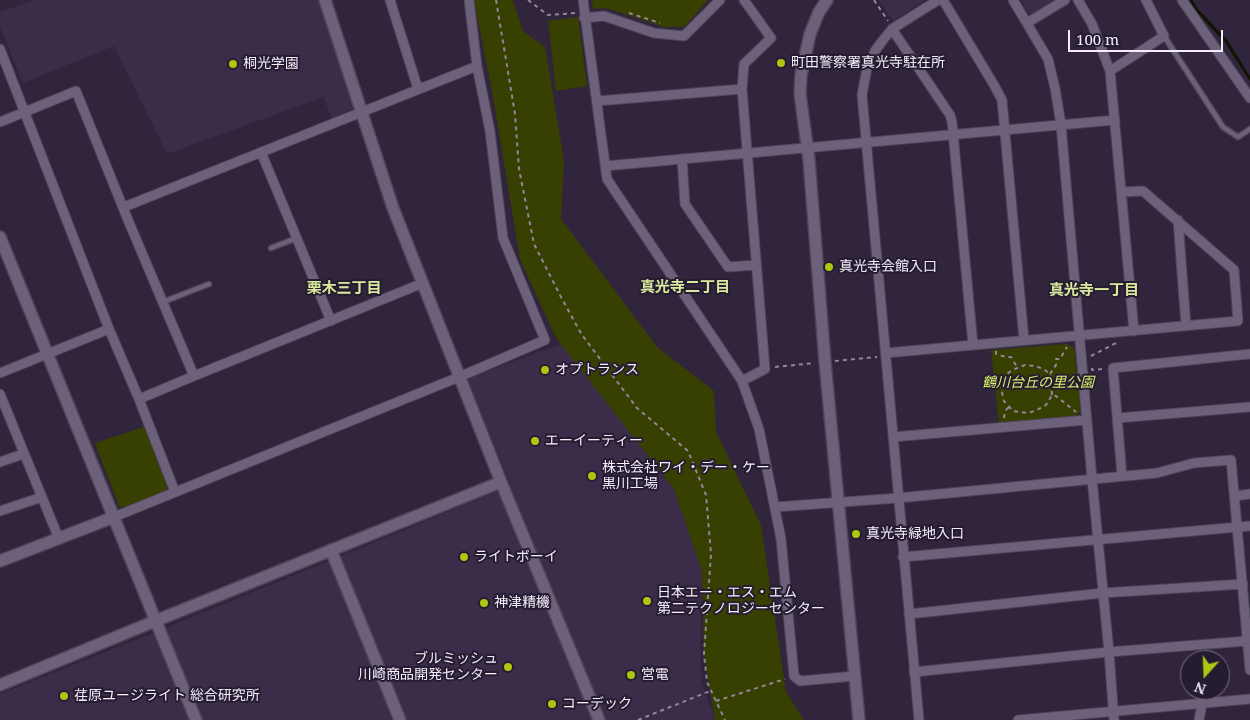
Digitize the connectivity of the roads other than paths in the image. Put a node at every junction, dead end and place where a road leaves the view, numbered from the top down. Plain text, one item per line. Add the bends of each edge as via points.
1 (325, 0) edge
2 (390, 0) edge
3 (469, 0) edge
4 (582, 0) edge
5 (720, 0) edge
6 (744, 0) edge
7 (827, 0) edge
8 (938, 0) edge
9 (943, 0) edge
10 (1013, 0) edge
11 (1065, 0) edge
12 (1078, 0) edge
13 (1146, 0) edge
14 (1182, 0) edge
15 (584, 15) junction
16 (1027, 23) junction
17 (890, 25) junction
18 (1164, 36) junction
19 (0, 48) edge
20 (477, 66) junction
21 (1110, 71) junction
22 (418, 89) junction
23 (742, 89) junction
24 (1250, 98) edge
25 (597, 101) junction
26 (362, 112) junction
27 (25, 113) junction
28 (1115, 120) junction
29 (0, 122) edge
30 (1061, 125) junction
31 (1250, 129) edge
32 (1005, 130) junction
33 (953, 135) junction
34 (866, 143) junction
35 (808, 148) junction
36 (261, 152) junction
37 (747, 154) junction
38 (682, 160) junction
39 (605, 166) junction
40 (1122, 192) junction
41 (124, 207) junction
42 (1178, 220) junction
43 (0, 237) edge
44 (297, 238) junction
45 (271, 248) dead end
46 (756, 265) junction
47 (423, 283) junction
48 (209, 284) dead end
49 (163, 302) junction
50 (331, 321) junction
51 (1186, 326) junction
52 (108, 330) junction
53 (1134, 330) junction
54 (1079, 335) junction
55 (1024, 340) junction
56 (973, 345) junction
57 (48, 354) junction
58 (1250, 354) edge
59 (886, 355) junction
60 (0, 373) edge
61 (194, 376) junction
62 (459, 377) junction
63 (742, 381) junction
64 (0, 394) edge
65 (139, 399) junction
66 (1250, 407) edge
67 (1118, 418) junction
68 (1082, 420) junction
69 (893, 437) junction
70 (23, 454) junction
71 (0, 462) edge
72 (1122, 476) junction
73 (1092, 479) junction
74 (501, 482) junction
75 (175, 492) junction
76 (1250, 494) edge
77 (1235, 496) junction
78 (42, 497) junction
79 (898, 498) junction
80 (838, 502) junction
81 (775, 508) junction
82 (0, 511) edge
83 (114, 517) junction
84 (1238, 526) junction
85 (1250, 526) edge
86 (59, 538) junction
87 (1098, 538) junction
88 (331, 550) junction
89 (903, 557) junction
90 (0, 561) edge
91 (1243, 584) junction
92 (1104, 593) junction
93 (909, 614) junction
94 (155, 621) junction
95 (1247, 641) junction
96 (1109, 652) junction
97 (1250, 670) edge
98 (914, 672) junction
99 (854, 676) junction
100 (0, 685) edge
101 (1250, 699) edge
102 (1202, 704) junction
103 (1114, 716) edge
104 (196, 720) edge
105 (400, 720) edge
106 (599, 720) edge
107 (859, 720) edge
108 (919, 720) edge
109 (1018, 720) edge
110 (1199, 720) edge

1 - 26 street
2 - 22 street
3 - 20 street
4 - 15 street
5 - 15 street via 684,36 654,33 604,16
6 - 23 street via 771,38 744,64
7 - 35 street via 810,34 801,75 800,94
8 - 17 street
9 - 32 street via 1002,100
10 - 16 street
11 - 16 street
12 - 21 street via 1092,24
13 - 18 street
14 - 24 street
15 - 25 street
16 - 30 street via 1048,59
17 - 33 street via 950,115
17 - 34 street via 863,82
18 - 21 street
18 - 31 lane via 1223,127 1238,137
19 - 27 street
20 - 22 street
20 - 62 street via 490,131 503,238 545,340
21 - 28 street
22 - 26 street
23 - 25 street
23 - 37 street
25 - 39 street
26 - 36 street
26 - 47 street via 393,208
27 - 29 street
27 - 41 street via 76,91
27 - 52 street
28 - 30 street
28 - 40 street
30 - 32 street
30 - 54 street
32 - 33 street
32 - 55 street
33 - 34 street
33 - 56 street
34 - 35 street
34 - 59 street
35 - 37 street
35 - 80 street
36 - 41 street
36 - 44 street
37 - 38 street
37 - 46 street
38 - 39 street
38 - 46 street via 685,204 728,267
39 - 63 street via 606,179
40 - 42 street via 1143,191
40 - 53 street
41 - 49 street
42 - 51 street
42 - 51 street via 1234,270 1238,321
43 - 57 street
44 - 45 lane
44 - 50 street
46 - 63 street via 765,368
47 - 50 street
47 - 62 street
48 - 49 lane
49 - 61 street
50 - 61 street
51 - 53 street
52 - 57 street
52 - 65 street
53 - 54 street
54 - 55 street
54 - 68 street
55 - 56 street
56 - 59 street
57 - 60 street
57 - 83 street
58 - 67 street via 1113,368
59 - 69 street
61 - 65 street
62 - 74 street
62 - 75 street
63 - 81 street via 759,429
64 - 70 street
65 - 75 street
66 - 67 street
67 - 72 street
68 - 69 street
68 - 73 street
69 - 79 street
70 - 71 street
70 - 78 street
72 - 73 street
72 - 77 street via 1231,460
73 - 79 street
73 - 87 street
74 - 88 street
74 - 106 street
75 - 83 street
76 - 77 street
77 - 84 street
78 - 82 street
78 - 86 street
79 - 80 street
79 - 89 street
80 - 81 street
80 - 99 street
81 - 99 street via 794,676 800,681
83 - 86 street
83 - 94 street
84 - 85 street
84 - 87 street
84 - 91 street
86 - 90 street
87 - 89 street
87 - 92 street
88 - 94 street
88 - 105 street
89 - 93 street
91 - 92 street
91 - 95 street
92 - 93 street
92 - 96 street
93 - 98 street
94 - 100 street
94 - 104 street
95 - 96 street
95 - 97 street
96 - 98 street
96 - 103 street
98 - 108 street
99 - 107 street
101 - 102 street
102 - 103 street
102 - 110 street
103 - 109 street

